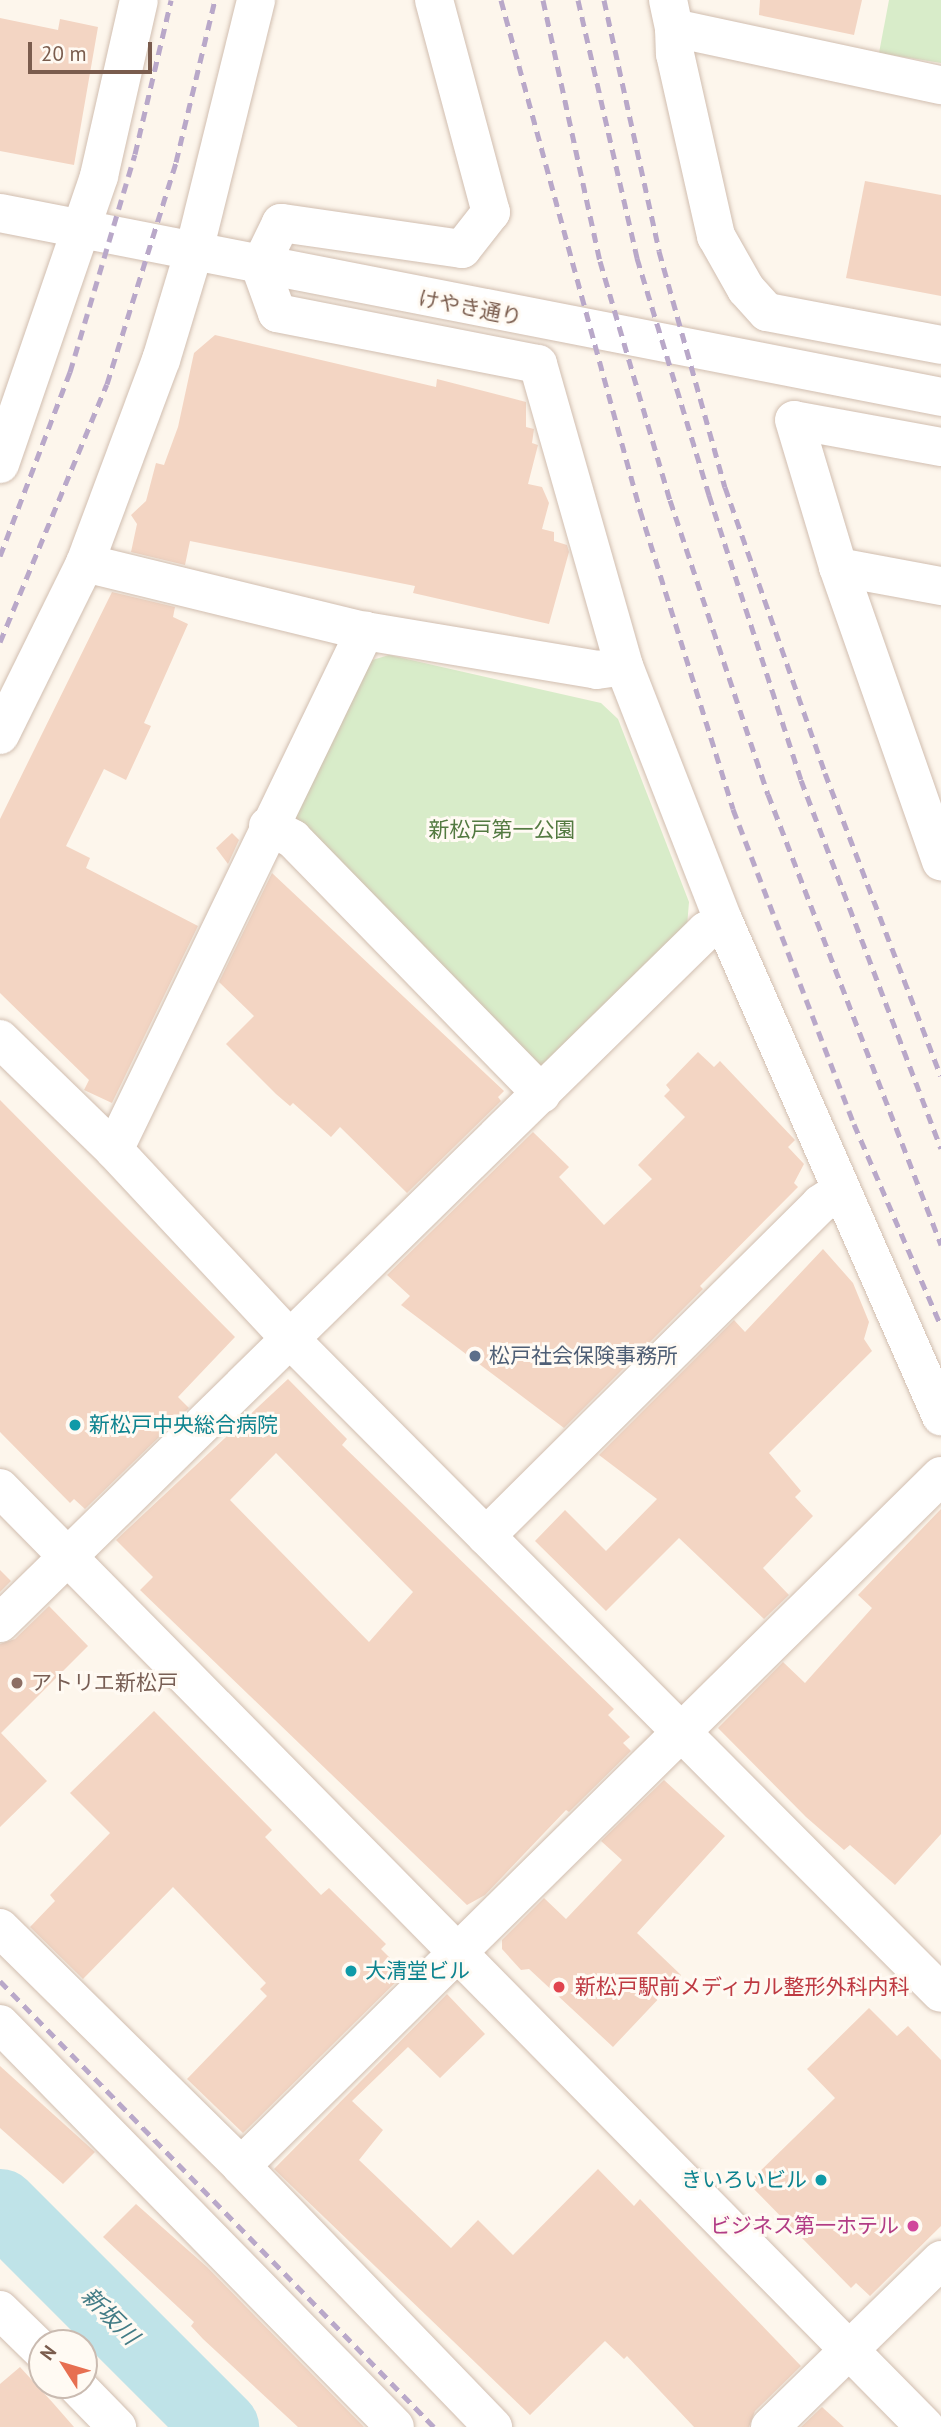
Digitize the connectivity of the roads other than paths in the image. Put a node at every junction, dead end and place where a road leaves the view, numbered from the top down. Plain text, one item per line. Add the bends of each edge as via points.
1 (139, 0) edge
2 (256, 0) edge
3 (434, 0) edge
4 (671, 14) edge
5 (941, 85) edge
6 (0, 213) edge
7 (82, 229) junction
8 (194, 251) junction
9 (260, 266) junction
10 (941, 345) edge
11 (941, 397) edge
12 (941, 447) edge
13 (0, 464) edge
14 (85, 563) junction
15 (838, 567) junction
16 (941, 586) edge
17 (365, 631) junction
18 (624, 666) junction
19 (0, 735) edge
20 (268, 827) junction
21 (941, 860) edge
22 (724, 922) junction
23 (0, 1039) edge
24 (542, 1094) junction
25 (114, 1150) junction
26 (840, 1191) junction
27 (291, 1340) junction
28 (941, 1416) edge
29 (941, 1476) edge
30 (0, 1488) edge
31 (486, 1536) junction
32 (67, 1555) junction
33 (0, 1623) edge
34 (683, 1733) junction
35 (0, 1928) edge
36 (457, 1954) junction
37 (941, 1993) edge
38 (0, 2024) edge
39 (241, 2166) junction
40 (941, 2260) edge
41 (852, 2350) junction
42 (90, 2399) edge
43 (117, 2427) edge
44 (395, 2427) edge
45 (493, 2427) edge
46 (771, 2427) edge
47 (925, 2427) edge

1 - 7 street
2 - 8 street
3 - 9 street via 491,212 462,249 281,223
4 - 5 street
4 - 10 street via 716,236 746,289 767,312
6 - 7 street, けやき通り
7 - 8 street, けやき通り
7 - 13 street
8 - 9 street, けやき通り
8 - 14 street via 161,359
9 - 11 street, けやき通り
9 - 18 street via 277,313 538,364
12 - 15 street via 794,420
14 - 17 street
14 - 19 street
15 - 16 street
15 - 21 street
17 - 18 street via 597,670
17 - 20 street
18 - 22 street
20 - 24 street via 293,839
20 - 25 street
22 - 24 street via 706,931
22 - 26 street
23 - 25 street
24 - 27 street
25 - 27 street
26 - 28 street
26 - 31 street via 820,1203
27 - 31 street
27 - 32 street
29 - 34 street
30 - 32 street
31 - 34 street
32 - 33 street
32 - 36 street
34 - 36 street
34 - 37 street
35 - 39 street
36 - 39 street
36 - 41 street
38 - 44 street
39 - 45 street
40 - 41 street
41 - 46 street
41 - 47 street
42 - 43 street

